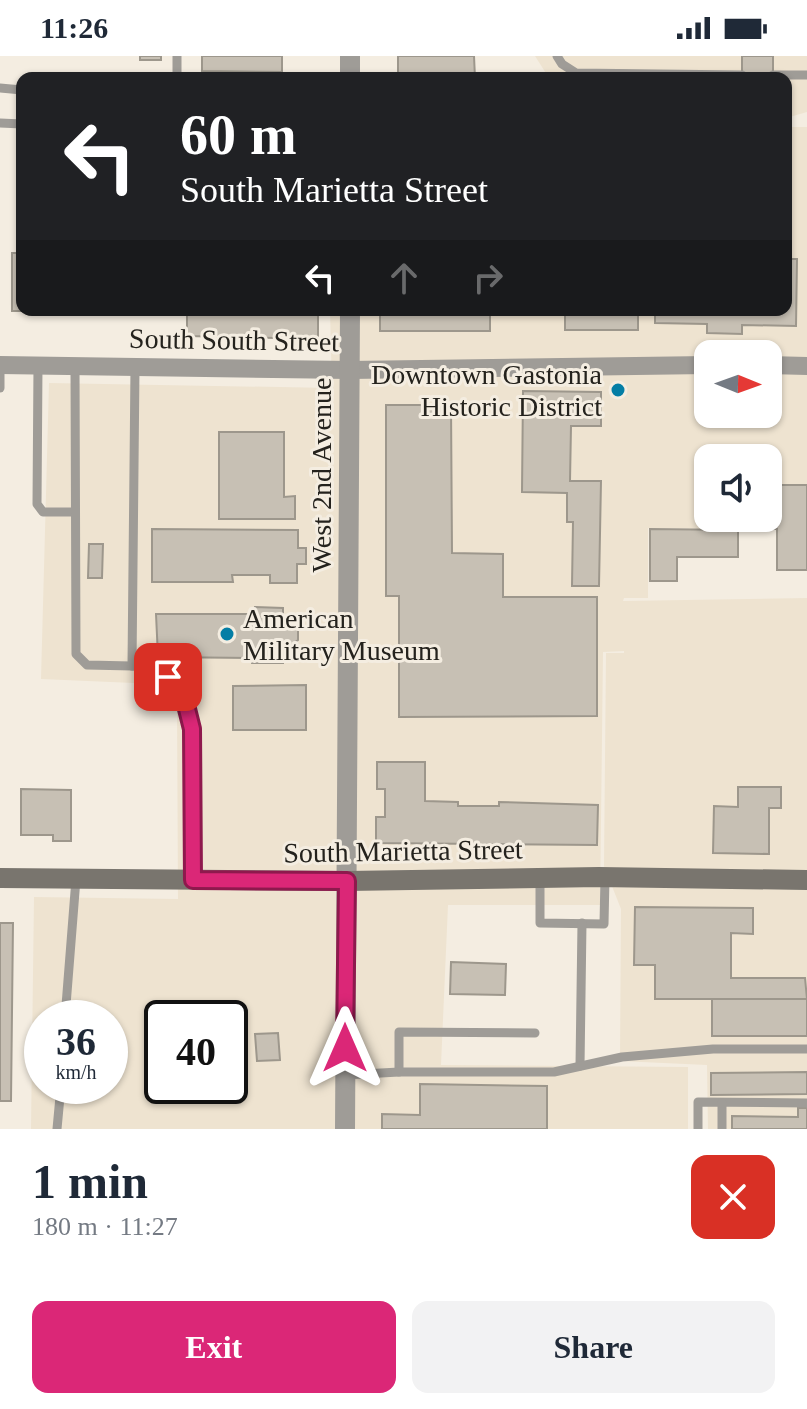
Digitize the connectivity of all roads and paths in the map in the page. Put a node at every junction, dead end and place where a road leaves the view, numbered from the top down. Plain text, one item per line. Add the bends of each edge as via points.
1 (557, 56) edge
2 (588, 72) edge
3 (350, 316) edge
4 (0, 365) edge
5 (38, 365) junction
6 (694, 365) edge
7 (782, 365) edge
8 (75, 366) junction
9 (807, 366) edge
10 (135, 367) junction
11 (350, 370) junction
12 (0, 388) edge
13 (75, 512) junction
14 (132, 666) junction
15 (605, 877) junction
16 (0, 878) edge
17 (540, 878) junction
18 (76, 879) junction
19 (193, 880) junction
20 (807, 880) edge
21 (347, 881) junction
22 (582, 923) junction
23 (66, 1000) edge
24 (535, 1033) dead end
25 (807, 1049) edge
26 (580, 1066) junction
27 (399, 1072) junction
28 (345, 1075) junction
29 (722, 1103) junction
30 (807, 1103) edge
31 (59, 1104) edge
32 (57, 1129) edge
33 (345, 1129) edge
34 (698, 1129) edge
35 (722, 1129) edge

1 - 2 lane via 569,70
3 - 11 street, West 2nd Avenue
4 - 5 street, South South Street
4 - 12 lane
5 - 8 street, South South Street
5 - 13 lane via 37,504 43,512
6 - 11 street, South South Street
7 - 9 street
8 - 10 street, South South Street
8 - 13 lane
10 - 11 street, South South Street
10 - 14 lane
11 - 21 street, West 2nd Avenue
13 - 14 lane via 76,654 87,665
14 - 19 lane via 148,666 168,677 186,705 194,763
15 - 17 main road, South Marietta Street
15 - 20 main road, South Marietta Street
15 - 22 lane via 604,924
16 - 18 main road, South Marietta Street
17 - 21 main road, South Marietta Street
17 - 22 lane via 540,923
18 - 19 main road, South Marietta Street
18 - 23 lane
19 - 21 main road, South Marietta Street
21 - 28 street, West 2nd Avenue
22 - 26 lane
24 - 27 lane via 399,1032
25 - 26 lane via 713,1049
26 - 27 lane via 554,1072
27 - 28 lane
28 - 33 street, West 2nd Avenue
29 - 30 lane
29 - 34 lane via 698,1102
29 - 35 lane
31 - 32 lane

